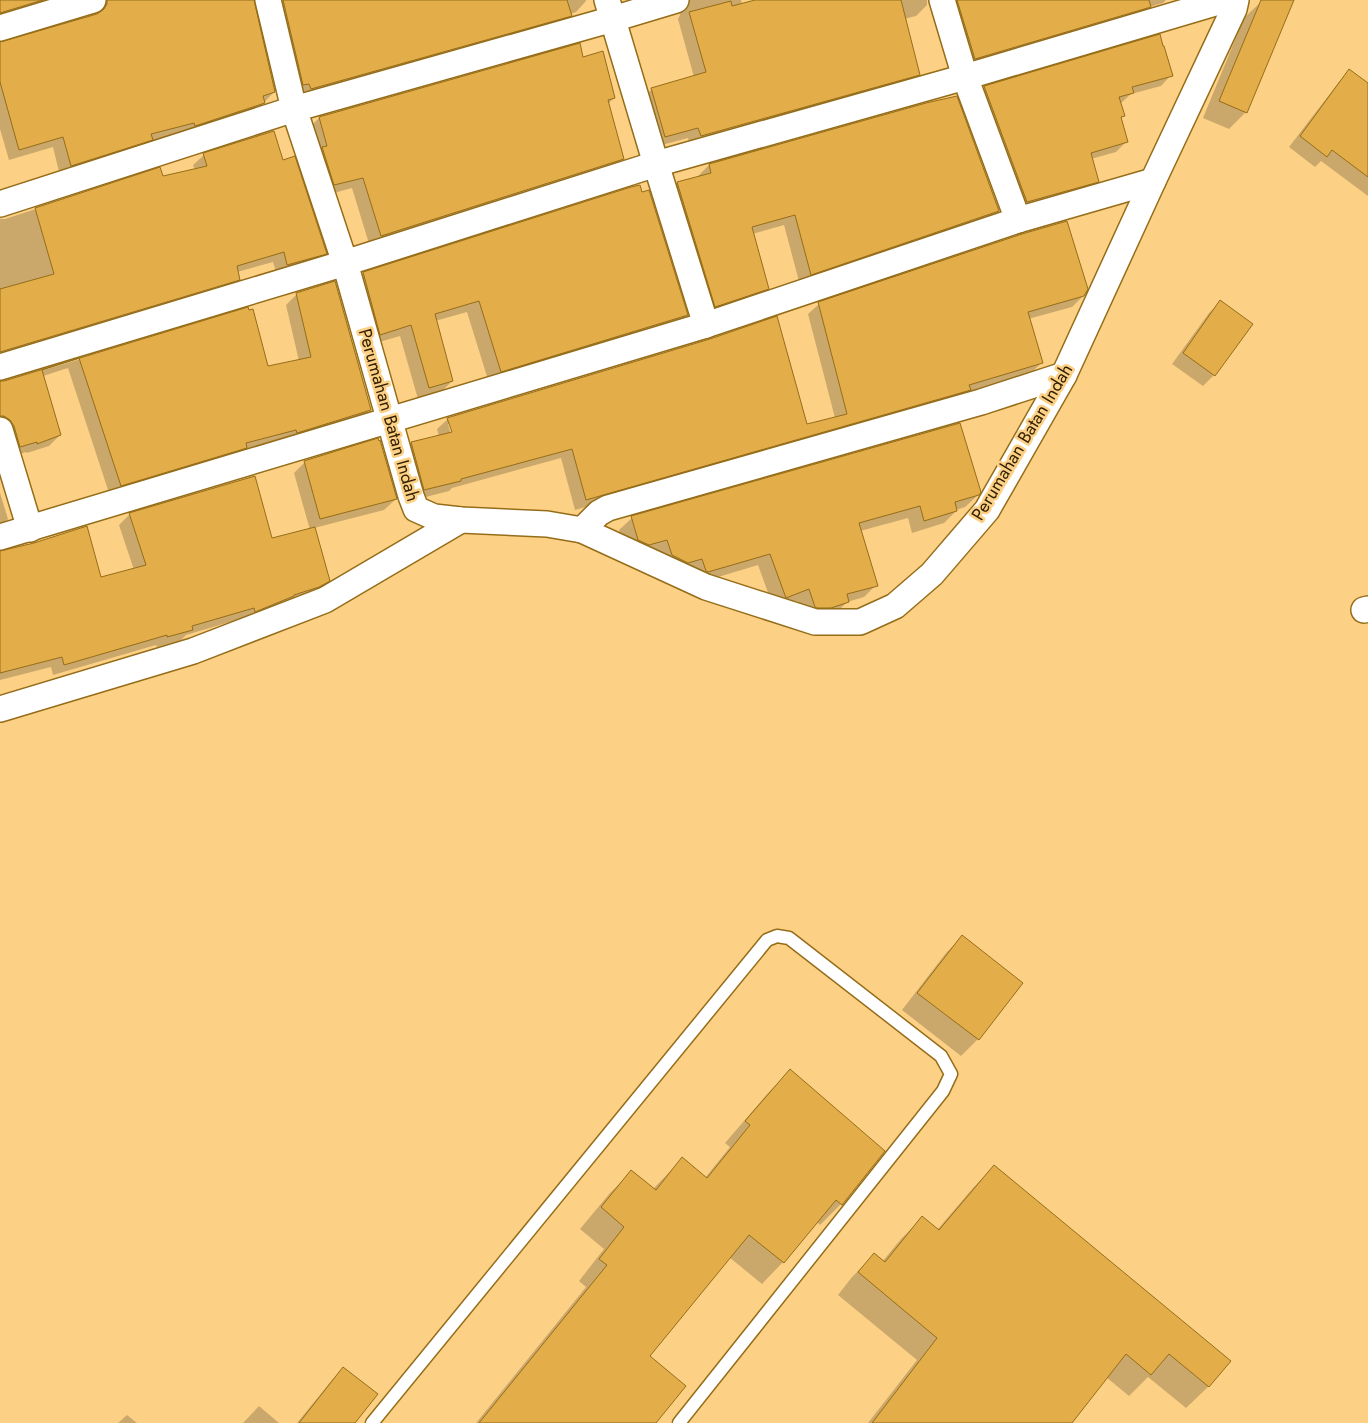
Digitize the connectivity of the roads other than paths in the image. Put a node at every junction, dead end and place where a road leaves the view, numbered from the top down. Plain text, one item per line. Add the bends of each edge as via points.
1 (93, 0) edge
2 (268, 0) edge
3 (676, 0) edge
4 (942, 0) edge
5 (1225, 0) edge
6 (1236, 0) edge
7 (610, 10) edge
8 (0, 28) edge
9 (965, 77) junction
10 (294, 109) junction
11 (656, 164) junction
12 (1153, 181) junction
13 (0, 204) edge
14 (1018, 220) junction
15 (345, 264) junction
16 (706, 325) junction
17 (0, 367) edge
18 (1064, 376) junction
19 (390, 421) junction
20 (0, 430) edge
21 (461, 520) junction
22 (30, 529) junction
23 (582, 530) junction
24 (0, 537) edge
25 (0, 709) edge
26 (372, 1423) edge
27 (679, 1423) edge

1 - 8 street
2 - 10 street, Perumahan Batan Indah
3 - 7 street
4 - 9 street
5 - 9 street
6 - 12 street, Perumahan Batan Indah
7 - 10 street
7 - 11 street
9 - 11 street
9 - 14 street
10 - 13 street
10 - 15 street, Perumahan Batan Indah
11 - 15 street
11 - 16 street
12 - 14 street
12 - 18 street, Perumahan Batan Indah
14 - 16 street
15 - 17 street
15 - 19 street, Perumahan Batan Indah
16 - 19 street
18 - 23 street via 608,508
18 - 23 street, Perumahan Batan Indah via 987,510 932,574 895,606 860,622 815,622 706,587
19 - 21 street, Perumahan Batan Indah via 416,509 434,516
19 - 22 street
20 - 22 street
21 - 23 street, Perumahan Batan Indah via 547,524
21 - 25 street via 325,600 193,651
22 - 24 street
26 - 27 lane via 767,940 777,936 789,938 941,1056 951,1074 942,1091

